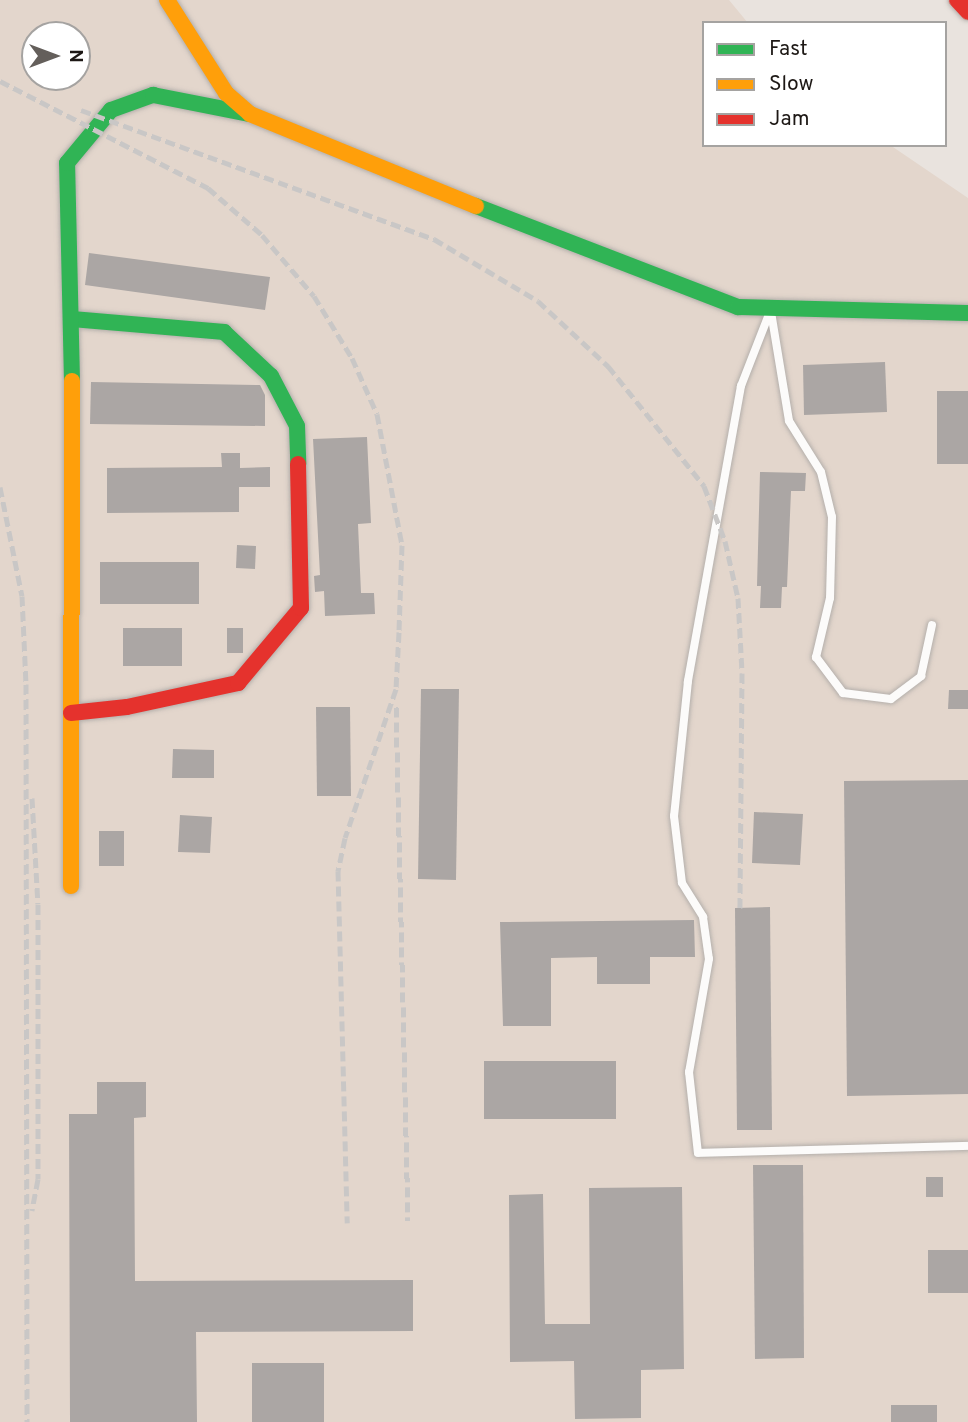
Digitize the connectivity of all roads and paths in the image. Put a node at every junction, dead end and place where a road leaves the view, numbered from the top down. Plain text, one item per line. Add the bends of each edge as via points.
1 (167, 0) edge
2 (957, 0) edge
3 (968, 12) edge
4 (250, 114) junction
5 (771, 309) junction
6 (968, 313) edge
7 (72, 319) junction
8 (932, 625) dead end
9 (71, 713) junction
10 (71, 886) dead end
11 (968, 1146) edge

1 - 4 main road via 226,93
2 - 3 main road
4 - 5 main road via 586,251 738,307
4 - 7 main road via 153,95 111,110 67,163
5 - 6 main road
5 - 8 lane via 777,369 789,421 821,472 832,517 830,598 816,657 843,693 891,699 921,676
5 - 11 lane via 740,386 688,681 674,816 682,883 703,917 709,959 690,1072 698,1153
7 - 9 main road
7 - 9 main road via 224,332 271,376 297,426 301,608 238,683 127,707
9 - 10 main road

